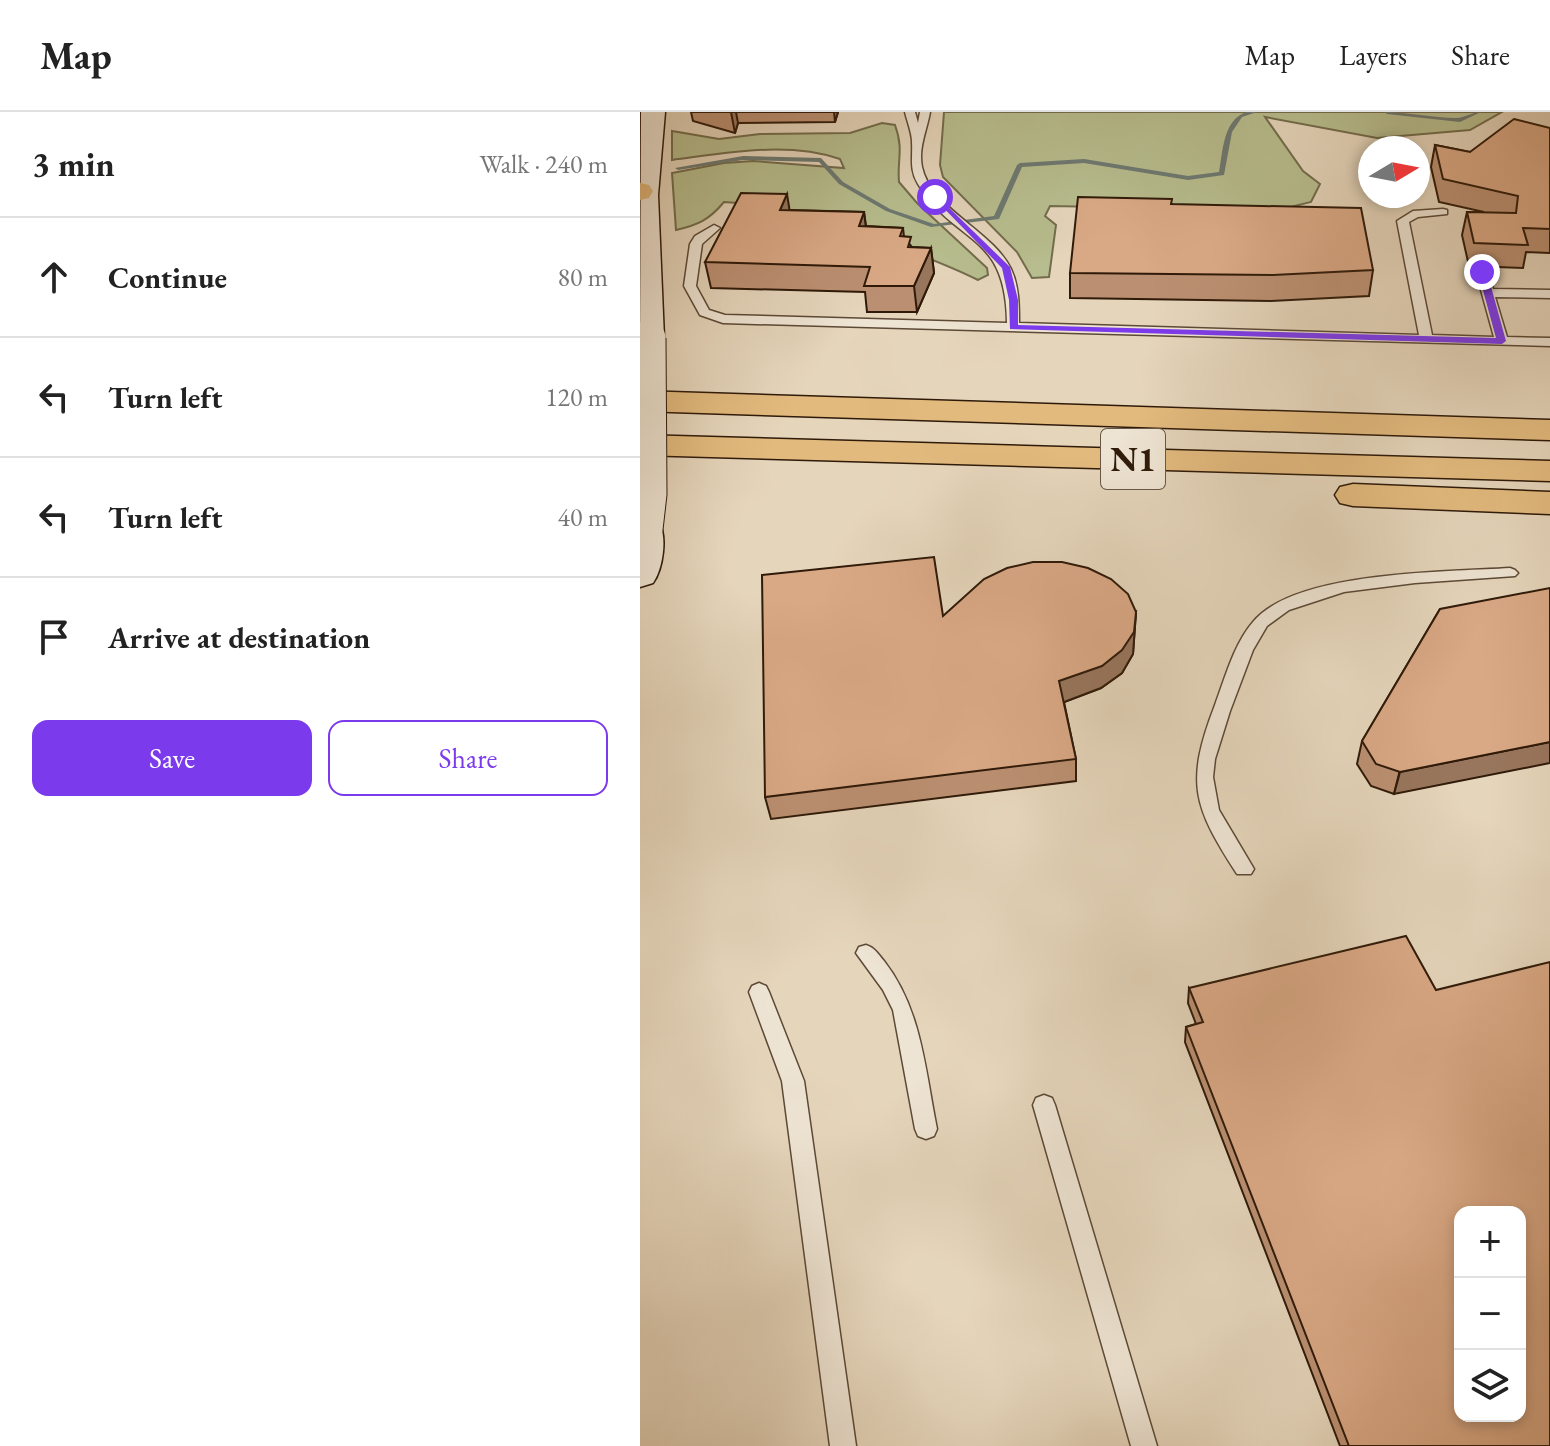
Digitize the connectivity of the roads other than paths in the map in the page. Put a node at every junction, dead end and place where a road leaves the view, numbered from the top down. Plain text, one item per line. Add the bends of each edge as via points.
1 (653, 112) edge
2 (910, 112) edge
3 (925, 112) edge
4 (917, 141) junction
5 (640, 192) edge
6 (1443, 212) dead end
7 (714, 228) dead end
8 (1482, 272) edge
9 (1489, 293) junction
10 (1550, 294) edge
11 (1013, 327) junction
12 (1426, 339) junction
13 (1502, 341) junction
14 (1550, 342) edge
15 (640, 401) edge
16 (1550, 411) edge
17 (1306, 422) junction
18 (1550, 430) edge
19 (640, 445) edge
20 (716, 447) junction
21 (1550, 471) edge
22 (645, 495) edge
23 (1550, 503) edge
24 (1510, 573) dead end
25 (640, 575) edge
26 (1244, 869) dead end
27 (866, 953) dead end
28 (759, 992) dead end
29 (1044, 1105) dead end
30 (926, 1129) dead end
31 (843, 1446) edge
32 (1144, 1446) edge

1 - 5 main road
2 - 4 lane
3 - 4 lane
4 - 11 lane via 917,172 935,197 1001,260 1011,278
5 - 22 main road, bridge via 648,338
6 - 12 lane via 1403,221
7 - 11 lane via 696,244 690,286 712,317
8 - 9 lane
9 - 10 lane
9 - 13 lane
11 - 12 lane
12 - 13 lane
13 - 14 lane
15 - 17 highway, N1
16 - 17 highway
17 - 18 highway, N1
19 - 20 highway, N1
20 - 21 highway, N1
20 - 23 highway via 984,477
22 - 25 main road
24 - 26 lane via 1365,584 1314,594 1258,624 1205,754 1203,780 1206,802
27 - 30 lane via 903,1010
28 - 31 lane via 793,1081
29 - 32 lane

